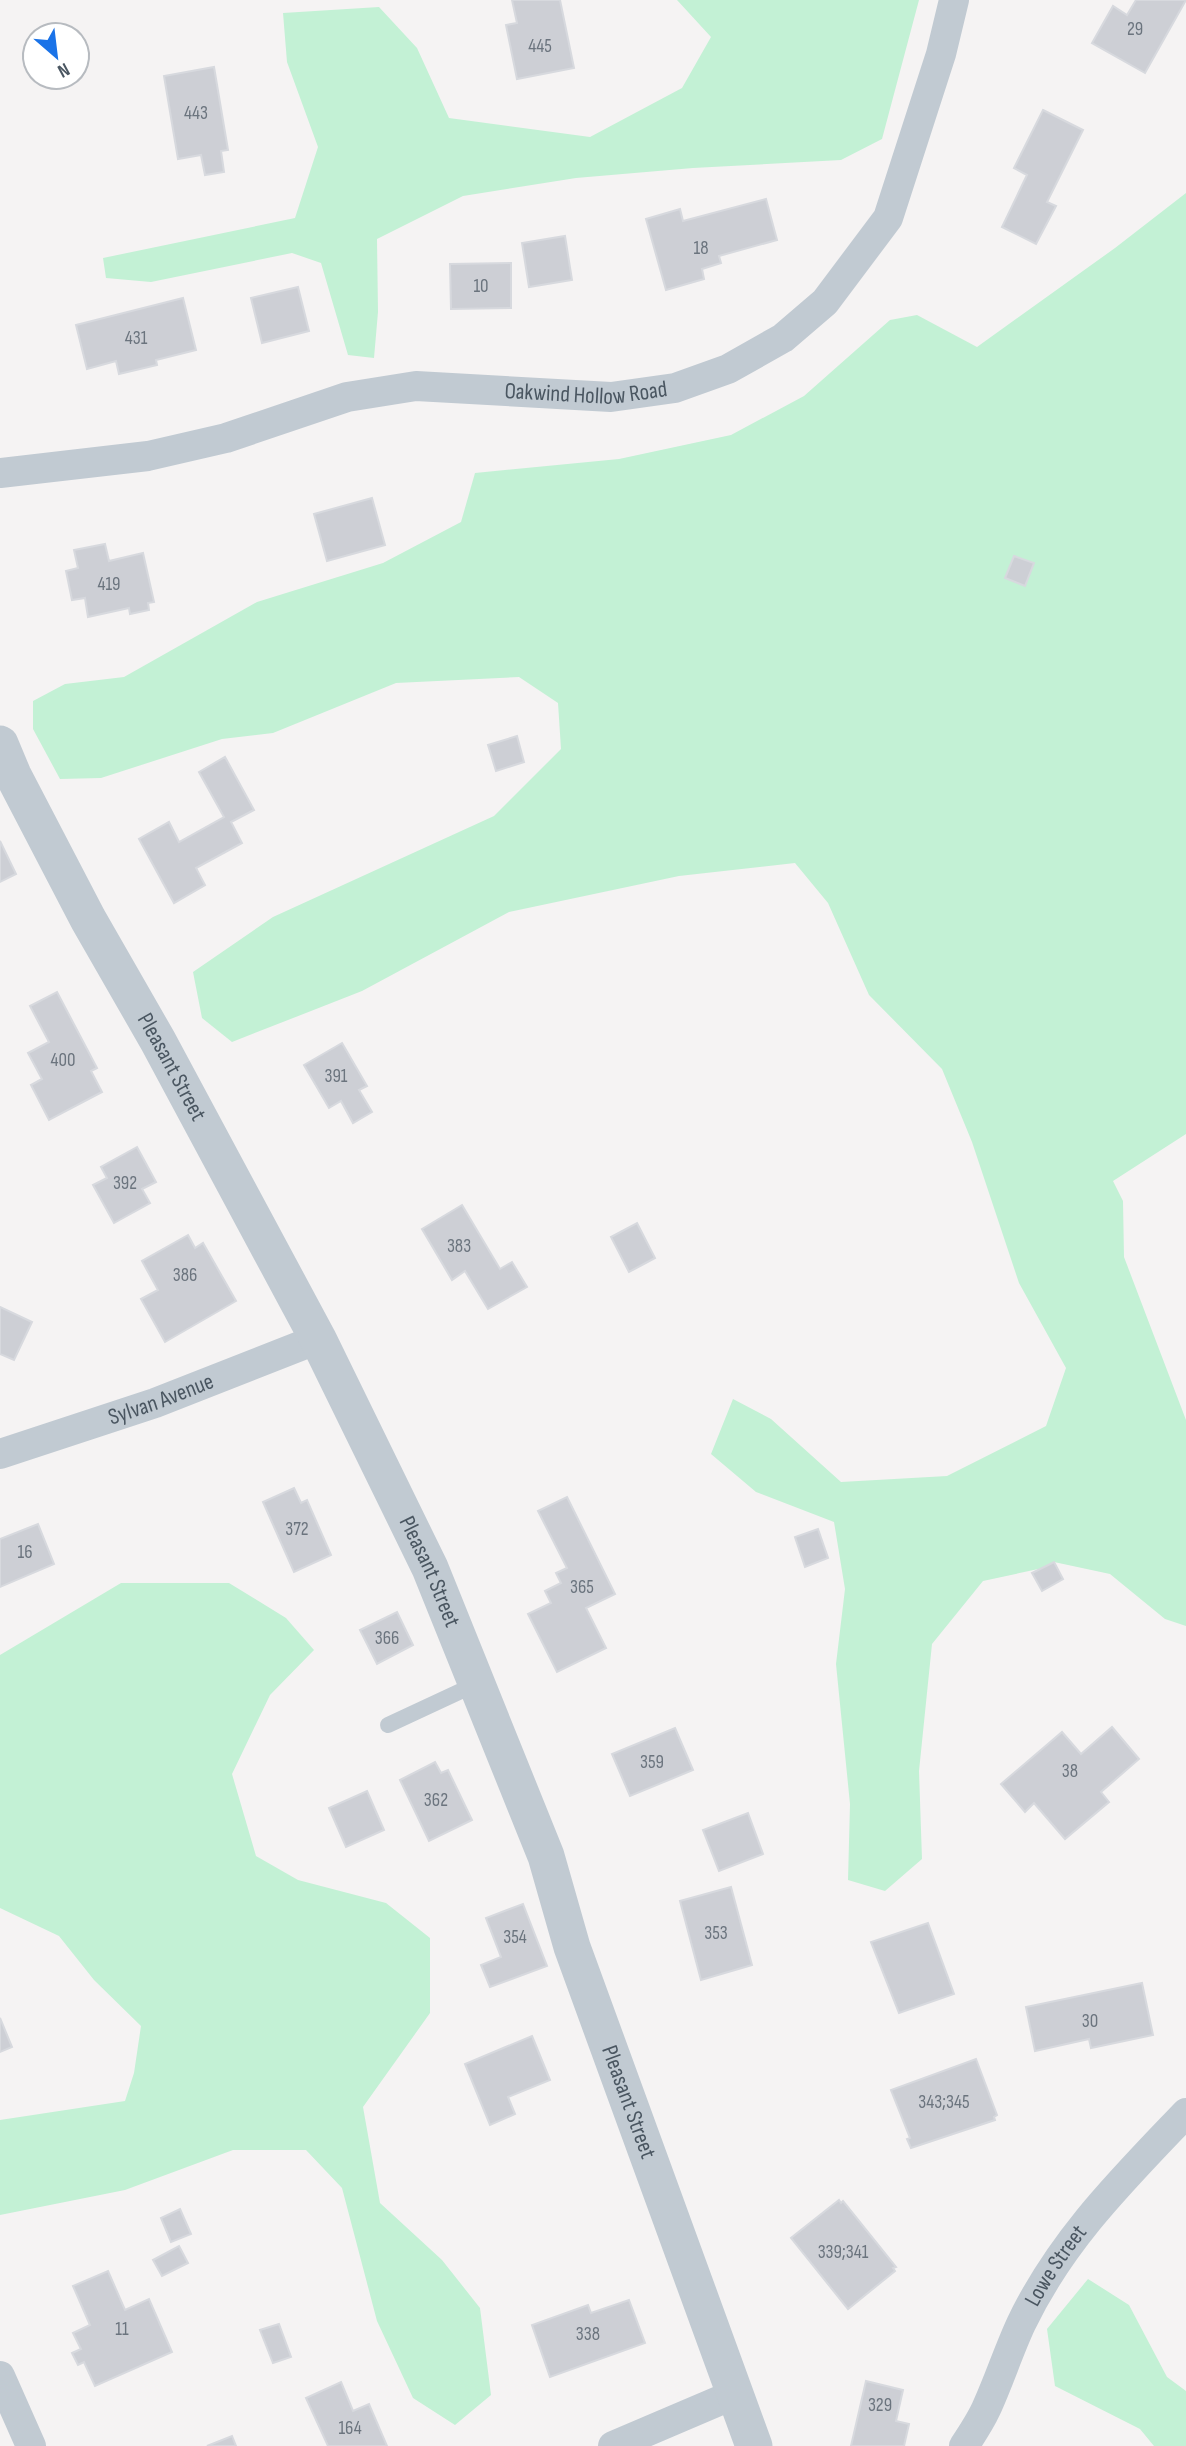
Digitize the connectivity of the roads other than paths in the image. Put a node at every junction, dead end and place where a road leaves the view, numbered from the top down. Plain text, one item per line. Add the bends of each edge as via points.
1 (954, 0) edge
2 (0, 473) edge
3 (0, 744) edge
4 (318, 1339) junction
5 (0, 1428) edge
6 (44, 1439) junction
7 (0, 1454) edge
8 (476, 1684) junction
9 (388, 1725) dead end
10 (1186, 2113) edge
11 (0, 2375) edge
12 (735, 2395) junction
13 (31, 2446) edge
14 (613, 2446) edge
15 (754, 2446) edge
16 (964, 2446) edge

1 - 2 street, Oakwind Hollow Road via 888,218 825,302 783,338 728,369 675,388 611,397 416,386 346,397 226,438 148,456
3 - 4 street, Pleasant Street via 88,919
4 - 6 street, Sylvan Avenue via 155,1403
4 - 8 street, Pleasant Street via 430,1568
5 - 6 street
6 - 7 street, Sylvan Avenue
8 - 9 lane
8 - 12 street, Pleasant Street via 546,1856 572,1947
10 - 16 street, Lowe Street via 1104,2198 1049,2274 1021,2324 985,2412
11 - 13 street
12 - 14 street
12 - 15 street, Pleasant Street

